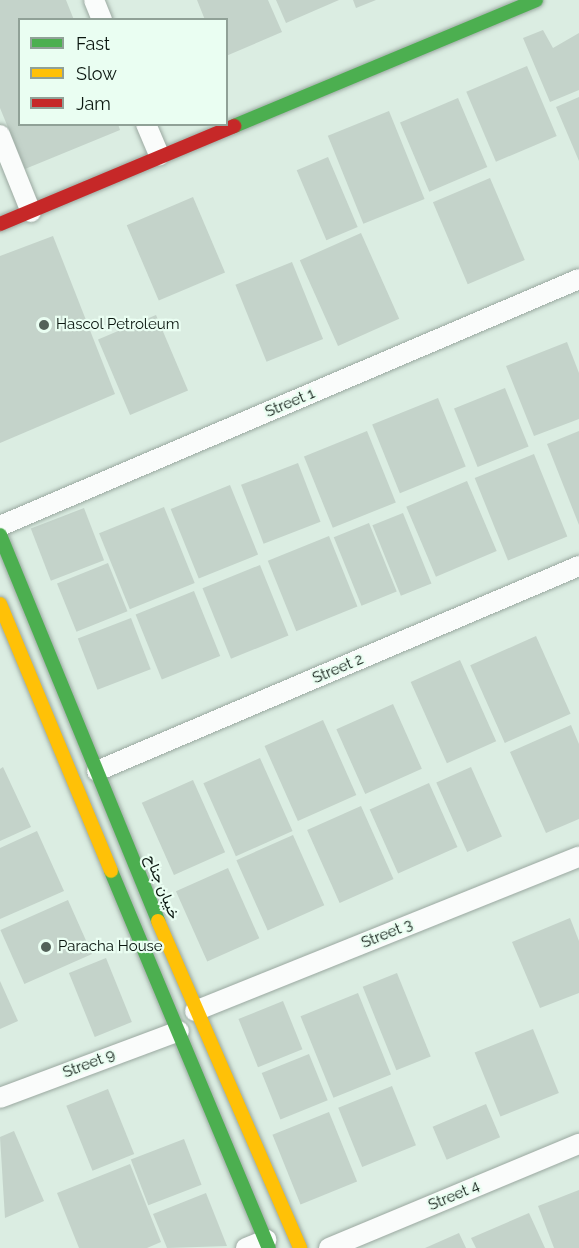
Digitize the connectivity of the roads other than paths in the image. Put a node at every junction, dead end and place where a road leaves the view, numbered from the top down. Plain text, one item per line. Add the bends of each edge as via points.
1 (94, 0) edge
2 (536, 0) edge
3 (101, 18) edge
4 (147, 126) edge
5 (0, 135) edge
6 (159, 155) junction
7 (31, 212) junction
8 (0, 224) edge
9 (579, 279) edge
10 (0, 526) edge
11 (0, 535) edge
12 (579, 566) edge
13 (0, 604) edge
14 (97, 771) junction
15 (579, 857) edge
16 (195, 1011) junction
17 (179, 1031) junction
18 (0, 1098) edge
19 (579, 1144) edge
20 (267, 1244) edge
21 (246, 1248) edge
22 (300, 1248) edge
23 (329, 1248) edge

1 - 3 street
2 - 6 main road
4 - 6 street
5 - 7 street
6 - 7 main road
7 - 8 main road
9 - 10 street, Street 1
11 - 14 main road, خیبان جناح
12 - 14 street, Street 2
13 - 17 main road
14 - 16 main road, خیبان جناح
15 - 16 street, Street 3
16 - 22 main road, خیبان جناح
17 - 18 street, Street 9
17 - 20 main road
19 - 23 street, Street 4
20 - 21 street

